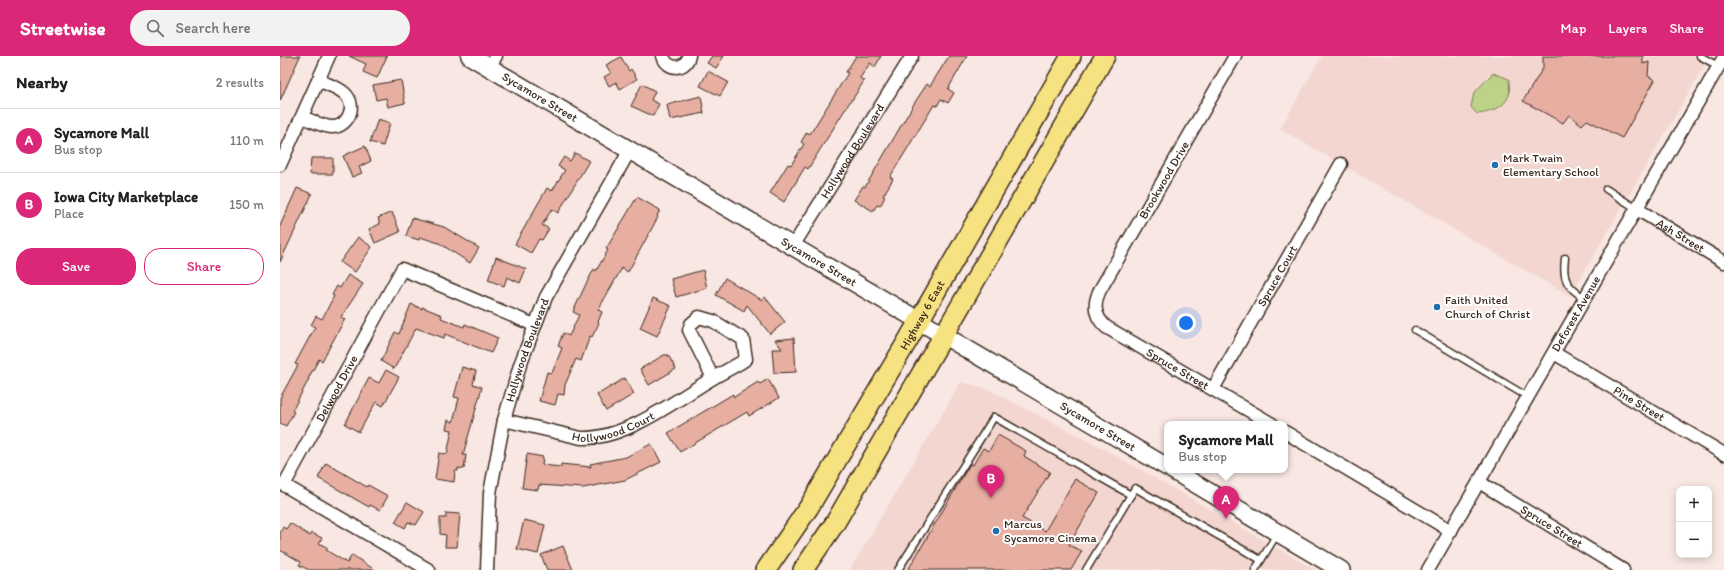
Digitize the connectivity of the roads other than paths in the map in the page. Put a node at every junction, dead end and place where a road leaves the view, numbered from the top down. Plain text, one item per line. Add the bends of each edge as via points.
1 (329, 56) edge
2 (470, 56) edge
3 (662, 56) edge
4 (689, 56) edge
5 (912, 56) edge
6 (1071, 56) edge
7 (1105, 56) edge
8 (1235, 56) edge
9 (1700, 56) edge
10 (493, 62) edge
11 (1722, 64) edge
12 (318, 80) junction
13 (302, 117) junction
14 (630, 150) junction
15 (1341, 164) dead end
16 (280, 165) edge
17 (1606, 189) dead end
18 (1637, 209) junction
19 (793, 246) junction
20 (1565, 258) dead end
21 (1724, 262) edge
22 (1585, 299) junction
23 (1096, 304) joint
24 (919, 321) junction
25 (534, 325) junction
26 (1415, 330) dead end
27 (944, 336) junction
28 (1554, 353) junction
29 (713, 378) junction
30 (1213, 389) junction
31 (1528, 397) junction
32 (504, 420) junction
33 (1267, 421) edge
34 (1288, 434) edge
35 (1724, 454) edge
36 (1164, 465) edge
37 (1177, 473) edge
38 (1479, 482) junction
39 (1131, 495) junction
40 (1451, 531) junction
41 (1278, 532) junction
42 (1261, 560) junction
43 (429, 570) edge
44 (487, 570) edge
45 (766, 570) edge
46 (803, 570) edge
47 (898, 570) edge
48 (1086, 570) edge
49 (1255, 570) edge
50 (1342, 570) edge
51 (1428, 570) edge
52 (1623, 570) edge

1 - 12 street
2 - 10 street, Sycamore Street
3 - 4 street via 666,63 674,68 683,66
5 - 19 street, Hollywood Boulevard
6 - 24 main road, Highway 6 East
7 - 27 main road
8 - 23 street, Brookwood Drive via 1100,290
9 - 11 lane
10 - 14 street, Sycamore Street
11 - 18 street, Deforest Avenue
12 - 13 street
12 - 13 street via 342,90 349,98 349,117 342,125 332,127
13 - 16 street
14 - 19 street, Sycamore Street
14 - 25 street, Hollywood Boulevard via 546,297
15 - 30 street, Spruce Court
17 - 18 lane
18 - 21 street, Ash Street
18 - 22 street, Deforest Avenue
19 - 24 street, Sycamore Street
20 - 22 lane via 1563,272 1569,287
22 - 28 street, Deforest Avenue
23 - 30 street, Spruce Street via 1099,321 1106,327
24 - 27 street, Sycamore Street
24 - 45 main road, Highway 6 East via 809,507
25 - 32 street, Hollywood Boulevard
25 - 43 street, Delwood Drive via 402,269 284,485
26 - 31 lane
27 - 36 street, Sycamore Street
27 - 46 main road via 834,523
28 - 31 street, Deforest Avenue
28 - 35 street, Pine Street
29 - 29 street, Hollywood Court via 688,330 699,317 736,333 745,345 746,359
29 - 32 street, Hollywood Court via 642,421 605,436 581,438
30 - 33 street, Spruce Street
31 - 38 street, Deforest Avenue
32 - 44 street, Hollywood Boulevard via 490,493
34 - 40 street
37 - 41 street
38 - 40 street, Deforest Avenue
38 - 52 street, Spruce Street
39 - 42 lane via 1135,488
39 - 47 lane via 994,417
39 - 48 lane
40 - 51 street, Deforest Avenue
41 - 42 lane
41 - 50 street
42 - 49 lane

